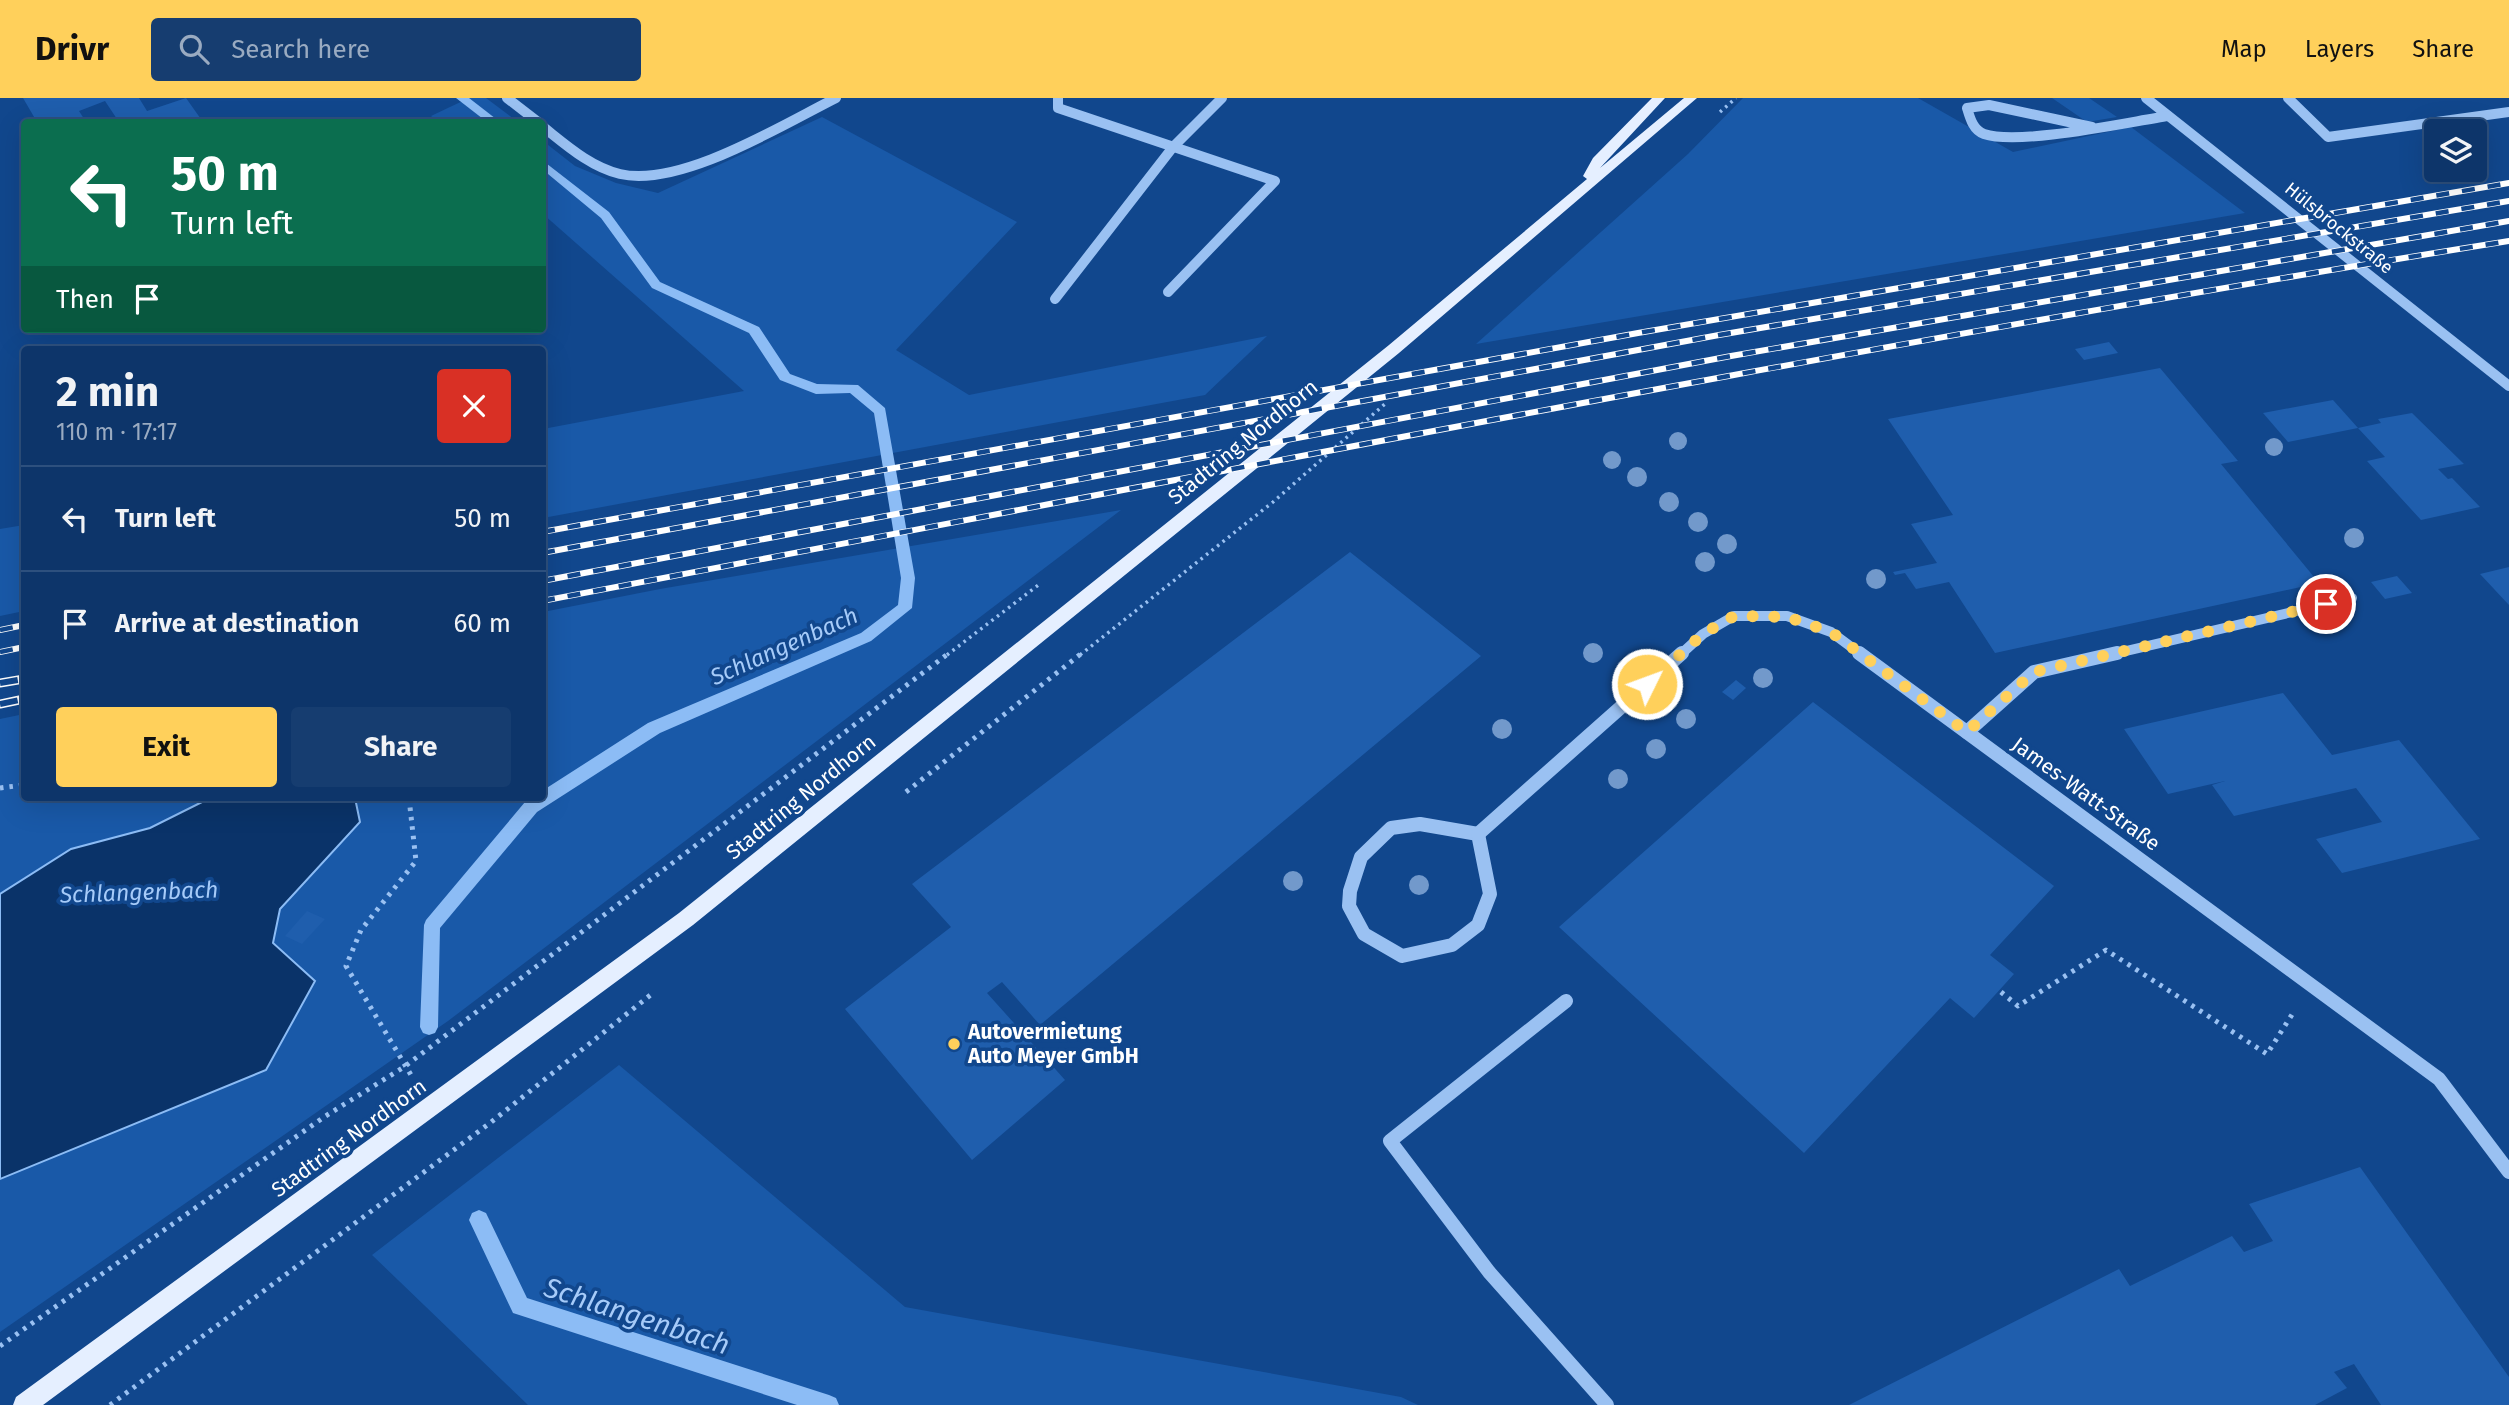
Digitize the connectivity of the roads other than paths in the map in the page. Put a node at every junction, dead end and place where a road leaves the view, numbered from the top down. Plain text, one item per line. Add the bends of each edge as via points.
1 (507, 98) edge
2 (836, 98) edge
3 (1058, 98) edge
4 (1222, 98) edge
5 (1659, 98) edge
6 (1691, 98) edge
7 (2146, 98) edge
8 (2288, 98) edge
9 (2509, 113) edge
10 (2168, 116) junction
11 (534, 119) edge
12 (2092, 127) junction
13 (546, 129) edge
14 (1173, 147) junction
15 (1579, 190) junction
16 (1168, 292) dead end
17 (1055, 299) dead end
18 (2509, 386) edge
19 (2352, 597) dead end
20 (1967, 732) junction
21 (1478, 834) junction
22 (1566, 1001) dead end
23 (2509, 1172) edge
24 (24, 1405) edge
25 (1607, 1405) edge

1 - 11 lane
2 - 13 lane via 701,163 662,175 622,176 583,159
3 - 14 lane via 1058,108
4 - 14 street
5 - 15 main road, Stadtring Nordhorn via 1598,161
6 - 15 main road, Stadtring Nordhorn
7 - 10 street, Hülsbrockstraße
8 - 9 street via 2328,137
10 - 12 lane
10 - 18 street, Hülsbrockstraße
12 - 12 lane via 2003,138 1983,133 1970,121 1967,108 1989,105
14 - 16 street via 1275,181
14 - 17 street
15 - 24 main road, Stadtring Nordhorn via 1395,349 686,919
19 - 20 street via 2034,672
20 - 21 street, James-Watt-Straße via 1831,632 1787,617 1734,616 1703,634
20 - 23 street, James-Watt-Straße via 2439,1079
21 - 21 street via 1420,824 1391,828 1361,857 1350,891 1349,906 1364,934 1402,956 1452,944 1478,925 1490,894
22 - 25 street via 1390,1142 1489,1272

